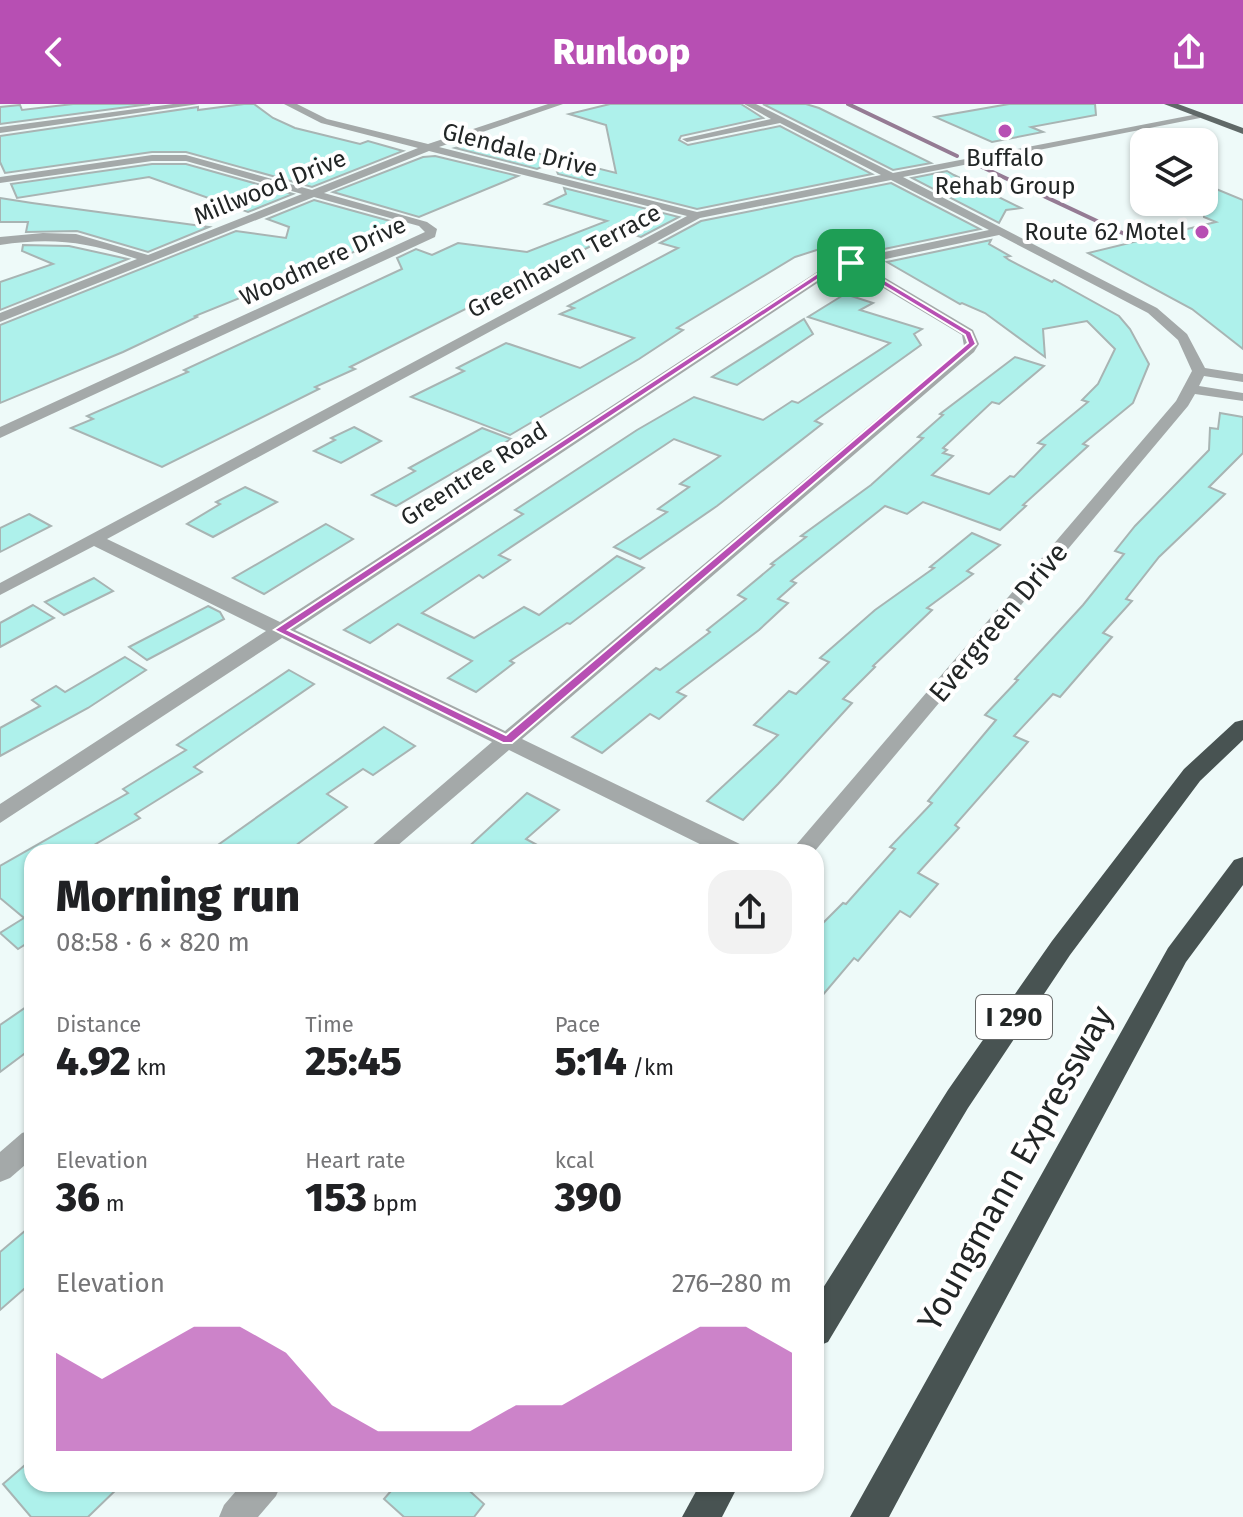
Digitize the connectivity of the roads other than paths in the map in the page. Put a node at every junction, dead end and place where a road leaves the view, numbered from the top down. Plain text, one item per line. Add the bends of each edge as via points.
1 (194, 104) edge
2 (289, 104) edge
3 (558, 104) edge
4 (749, 104) edge
5 (1169, 104) edge
6 (1200, 115) junction
7 (782, 120) junction
8 (0, 130) edge
9 (1243, 131) edge
10 (687, 139) dead end
11 (429, 148) junction
12 (891, 176) junction
13 (0, 180) edge
14 (315, 193) junction
15 (697, 215) junction
16 (1000, 231) junction
17 (0, 241) edge
18 (149, 259) junction
19 (851, 263) junction
20 (0, 318) edge
21 (1199, 371) junction
22 (1243, 378) edge
23 (1191, 389) junction
24 (1243, 397) edge
25 (0, 433) edge
26 (93, 539) junction
27 (0, 590) edge
28 (280, 630) junction
29 (1243, 710) edge
30 (1243, 727) edge
31 (507, 741) junction
32 (1192, 775) junction
33 (0, 815) edge
34 (385, 844) edge
35 (719, 844) edge
36 (808, 844) edge
37 (1243, 866) edge
38 (24, 1149) edge
39 (0, 1169) edge
40 (824, 1317) edge
41 (257, 1492) edge
42 (716, 1492) edge
43 (236, 1517) edge
44 (701, 1517) edge
45 (869, 1517) edge

1 - 8 street
2 - 11 street, Glendale Drive via 324,121
3 - 11 street, Millwood Drive
4 - 7 street
5 - 6 main road
6 - 9 main road
6 - 12 street, Greenhaven Terrace
7 - 10 street
7 - 12 street
11 - 14 street, Millwood Drive
11 - 15 street, Glendale Drive
12 - 15 street, Greenhaven Terrace
12 - 16 street
13 - 14 street, Woodmere Drive via 175,157
14 - 18 street, Millwood Drive
14 - 25 street, Woodmere Drive via 423,224 431,234
15 - 26 street, Greenhaven Terrace
16 - 19 street, Greentree Road
16 - 21 street via 1151,309 1182,337
17 - 18 street via 82,236
18 - 20 street, Millwood Drive
19 - 28 street, Greentree Road via 824,273
19 - 31 street via 968,333 972,344
21 - 22 street
21 - 23 street, Evergreen Drive
23 - 24 street
23 - 36 street, Evergreen Drive
26 - 27 street, Greenhaven Terrace
26 - 28 street
28 - 31 street
28 - 33 street, Greentree Road
29 - 32 highway
30 - 32 highway, I 290
31 - 34 street
31 - 35 street
32 - 40 highway, I 290 via 1061,948 958,1099
37 - 45 highway, Youngmann Expressway via 1177,955
38 - 39 street
41 - 43 street
42 - 44 highway

